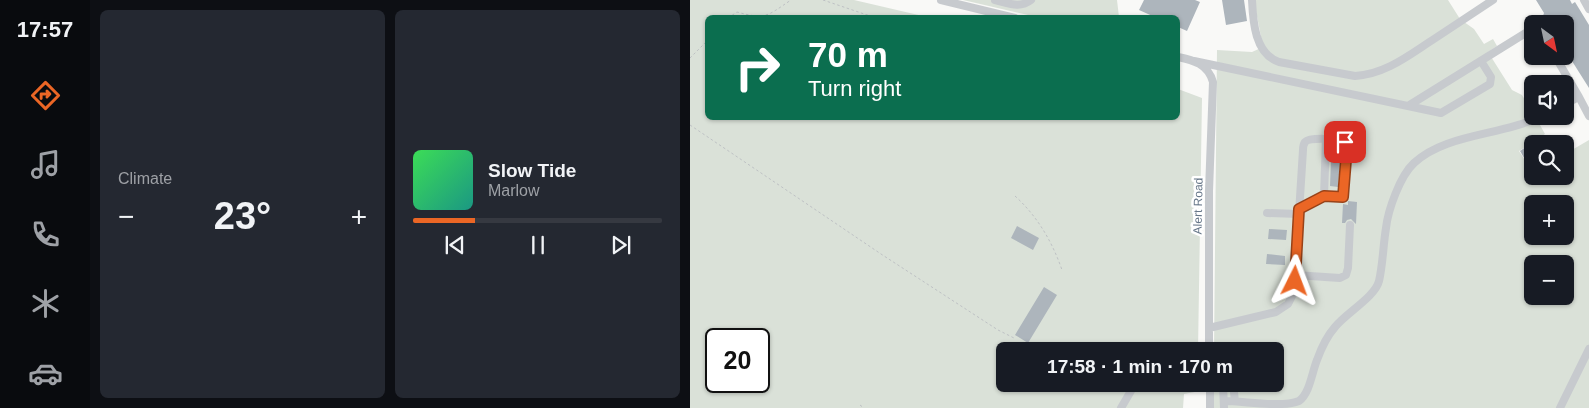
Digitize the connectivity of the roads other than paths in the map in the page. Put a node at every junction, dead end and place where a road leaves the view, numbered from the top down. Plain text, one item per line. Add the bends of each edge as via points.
1 (941, 0) edge
2 (995, 0) edge
3 (1031, 0) edge
4 (1252, 0) edge
5 (1493, 0) edge
6 (1584, 0) edge
7 (1589, 9) edge
8 (1003, 15) edge
9 (1524, 34) edge
10 (1180, 58) edge
11 (1194, 61) junction
12 (1481, 61) junction
13 (1560, 65) edge
14 (1578, 96) junction
15 (1574, 98) edge
16 (1408, 106) junction
17 (1589, 116) edge
18 (1524, 123) edge
19 (1326, 139) junction
20 (1324, 196) junction
21 (1299, 212) junction
22 (1267, 213) dead end
23 (1350, 225) dead end
24 (1295, 276) junction
25 (1209, 328) junction
26 (1210, 342) edge
27 (1589, 349) edge
28 (1130, 392) edge
29 (1210, 392) edge
30 (1234, 392) edge
31 (1235, 401) junction
32 (1224, 404) edge
33 (1121, 408) edge
34 (1210, 408) edge
35 (1560, 408) edge

1 - 8 street
2 - 3 street via 1018,6
4 - 5 street via 1259,43 1268,56 1279,62 1355,76 1386,68 1406,57
6 - 7 street
9 - 12 street
10 - 11 street
11 - 16 street
11 - 25 street, Alert Road via 1209,73 1213,82
12 - 16 street
12 - 16 street via 1491,77 1487,86 1441,113
13 - 14 street
14 - 15 street
14 - 17 street
18 - 31 street via 1446,145 1414,164 1400,185 1388,218 1378,286 1328,336 1304,396 1293,404 1276,406
19 - 20 street
19 - 20 street via 1341,140 1347,147 1343,197
19 - 21 street via 1309,140 1304,145
20 - 21 street
21 - 22 street
21 - 24 street
23 - 24 street via 1346,275 1340,278
24 - 25 street via 1294,292 1280,310
25 - 26 street, Alert Road
27 - 35 street
28 - 33 street
29 - 34 street
30 - 31 street
31 - 32 street

